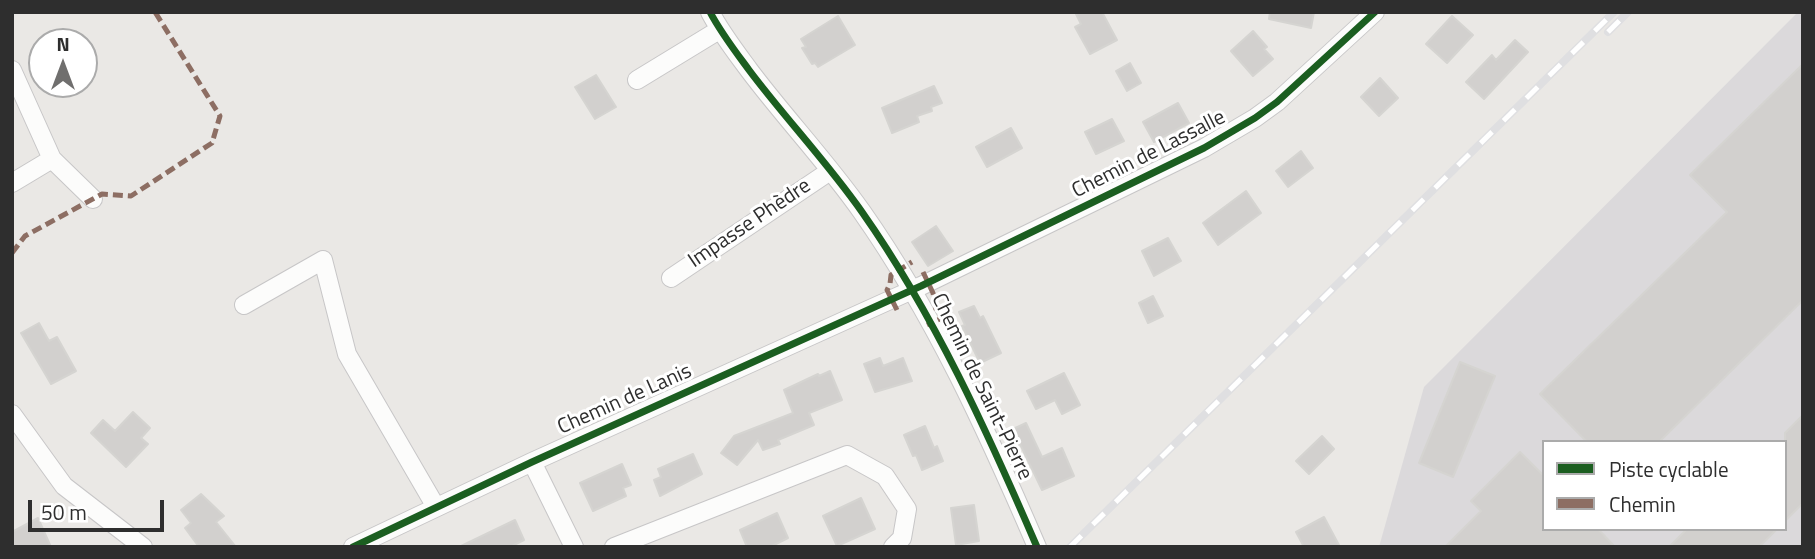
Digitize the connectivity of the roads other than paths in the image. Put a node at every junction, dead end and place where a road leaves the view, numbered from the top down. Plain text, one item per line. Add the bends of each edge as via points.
1 (710, 12) edge
2 (1370, 14) edge
3 (719, 30) junction
4 (12, 70) edge
5 (638, 80) dead end
6 (52, 159) junction
7 (830, 171) junction
8 (12, 183) edge
9 (93, 199) dead end
10 (671, 278) dead end
11 (913, 289) junction
12 (244, 305) dead end
13 (12, 414) edge
14 (532, 462) junction
15 (436, 507) junction
16 (141, 546) edge
17 (1037, 546) edge
18 (353, 547) edge
19 (574, 547) edge
20 (614, 547) edge
21 (893, 547) edge

1 - 3 street, Chemin de Saint-Pierre
2 - 11 street, Chemin de Lassalle via 1277,102 1231,134
3 - 5 street
3 - 7 street, Chemin de Saint-Pierre
4 - 6 street
6 - 8 street
6 - 9 street
7 - 10 street, Impasse Phèdre
7 - 11 street, Chemin de Saint-Pierre
11 - 14 street, Chemin de Lanis
11 - 17 street, Chemin de Saint-Pierre via 997,454
12 - 15 street via 323,260 347,354
13 - 16 street via 64,486
14 - 15 street, Chemin de Lanis
14 - 19 street
15 - 18 street, Chemin de Lanis
20 - 21 street via 847,455 885,476 907,509 902,538

